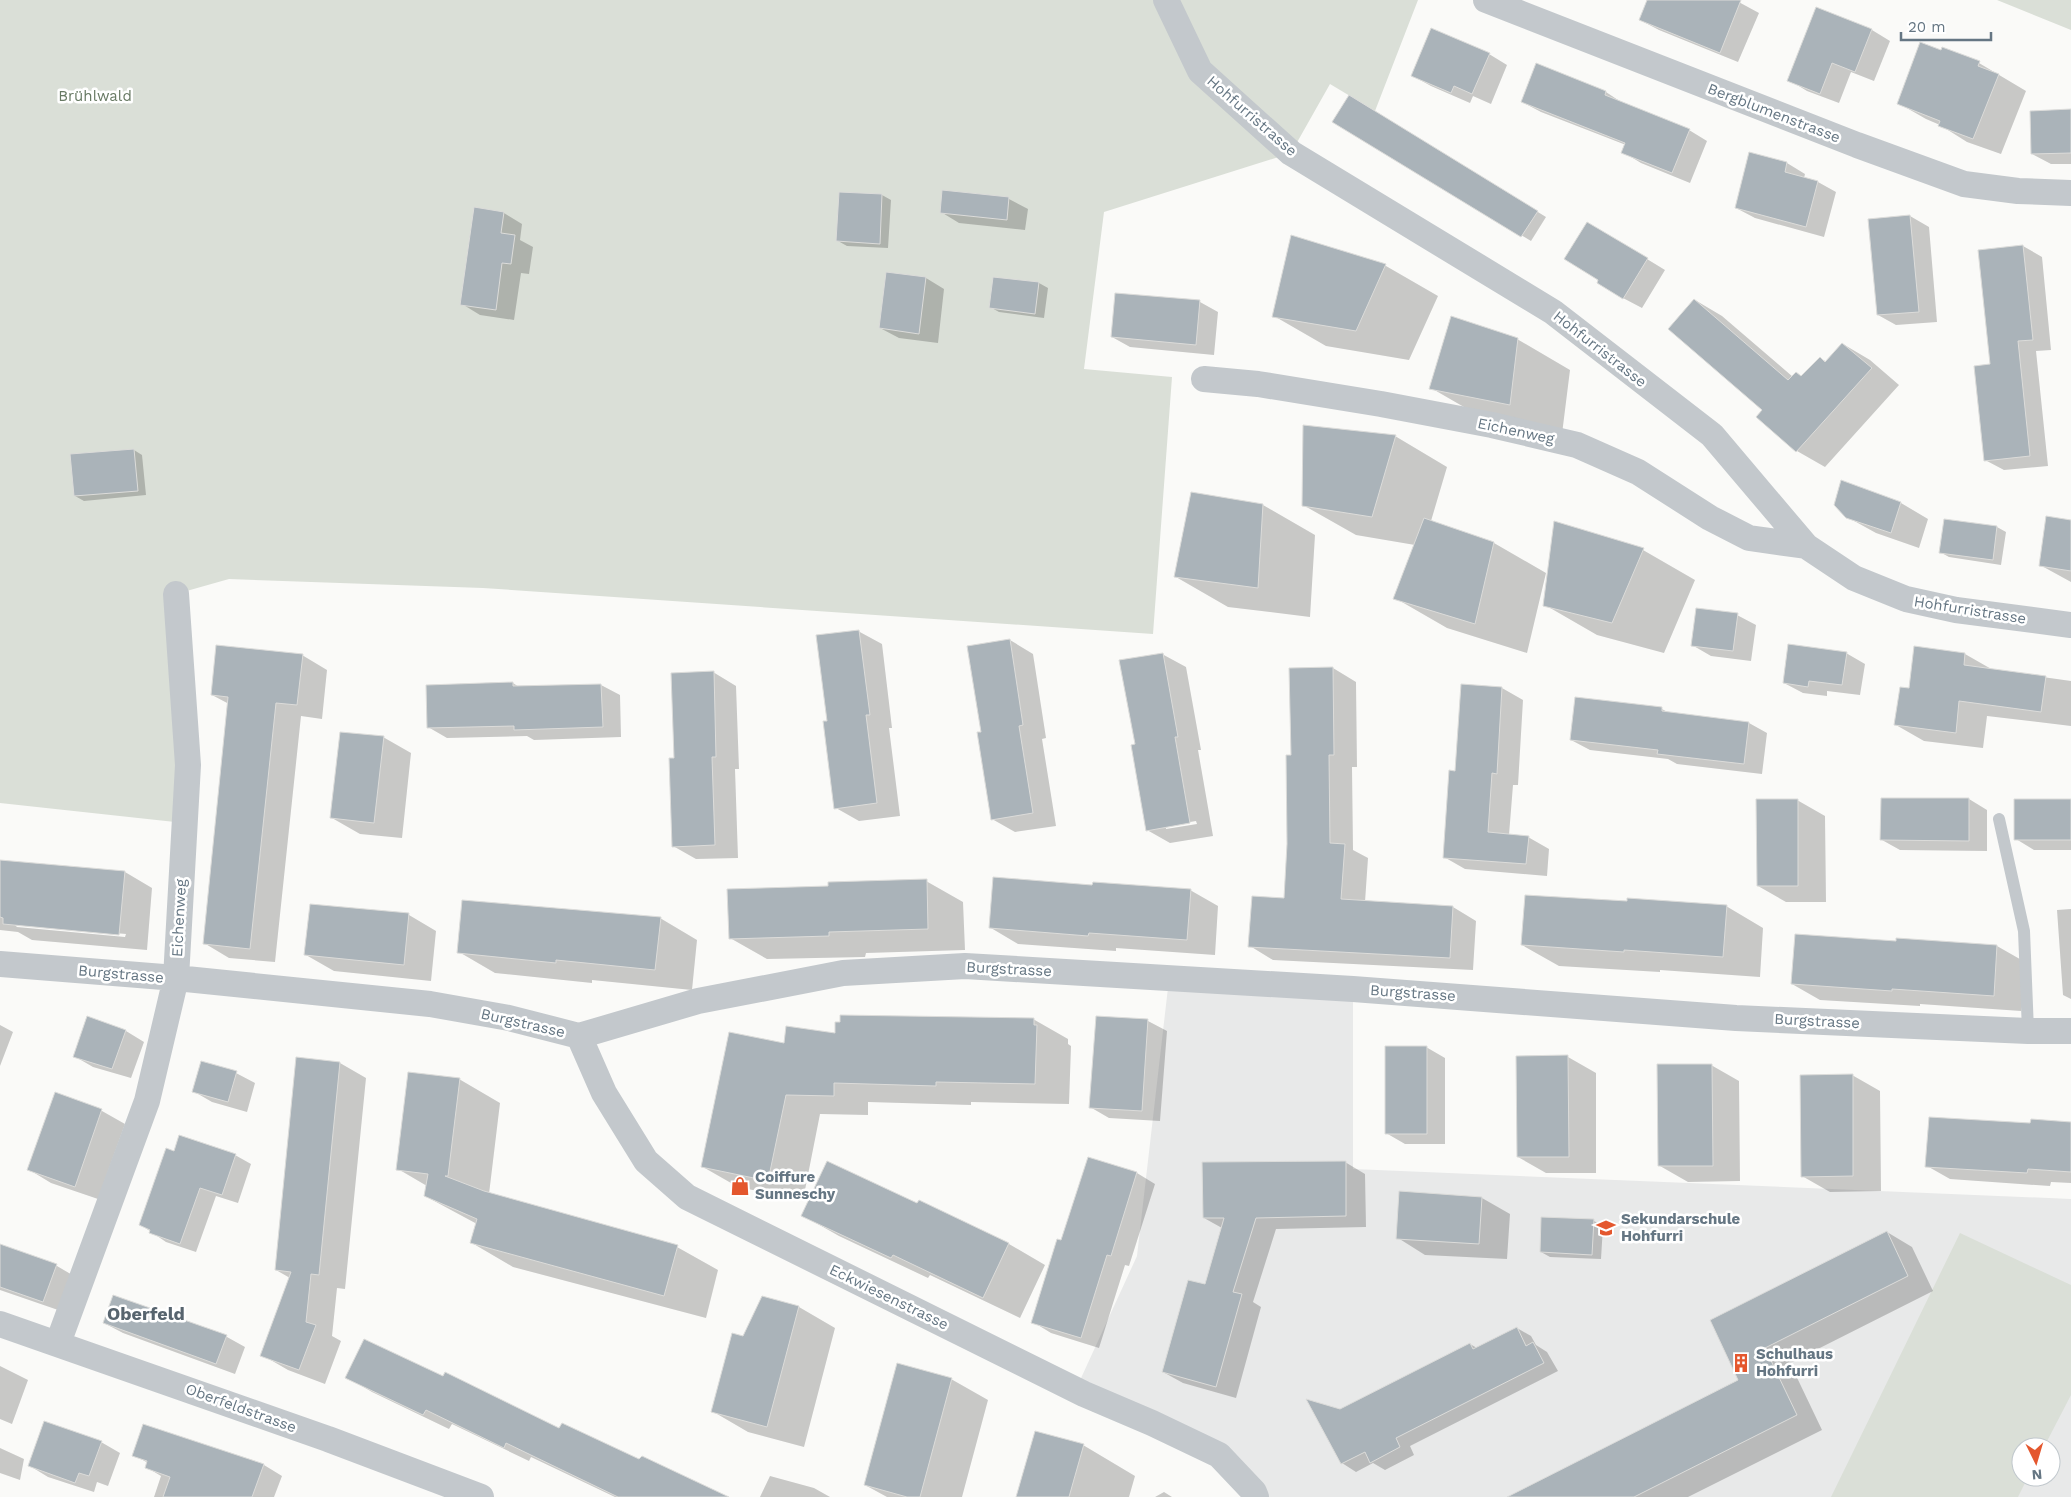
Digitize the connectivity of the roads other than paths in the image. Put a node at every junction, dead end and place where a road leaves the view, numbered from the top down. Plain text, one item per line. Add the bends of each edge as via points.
1 (1166, 0) edge
2 (1486, 0) edge
3 (2071, 193) edge
4 (1204, 379) dead end
5 (1806, 546) junction
6 (176, 594) dead end
7 (2071, 625) edge
8 (1999, 819) dead end
9 (0, 964) edge
10 (176, 978) junction
11 (2028, 1031) junction
12 (2071, 1031) edge
13 (579, 1036) junction
14 (0, 1324) edge
15 (58, 1343) junction
16 (481, 1497) edge
17 (1256, 1497) edge

1 - 5 street, Hohfurristrasse via 1200,71 1291,152 1553,312 1712,435
2 - 3 street, Bergblumenstrasse via 1964,184
4 - 5 street, Eichenweg via 1258,384 1381,404 1576,445 1638,472 1710,518 1749,538
5 - 7 street, Hohfurristrasse via 1854,578 1906,599 1956,610
6 - 10 street, Eichenweg via 188,765
8 - 11 lane via 2024,931
9 - 10 street, Burgstrasse
10 - 13 street, Burgstrasse via 430,1004 510,1018
10 - 15 street, Eichenweg via 147,1101
11 - 12 street, Burgstrasse
11 - 13 street, Burgstrasse via 1736,1018 1353,989 965,966 843,974 698,1001
13 - 17 street, Eckwiesenstrasse via 604,1093 646,1161 687,1197 1084,1394 1219,1455
14 - 15 street, Oberfeldstrasse
15 - 16 street, Oberfeldstrasse

